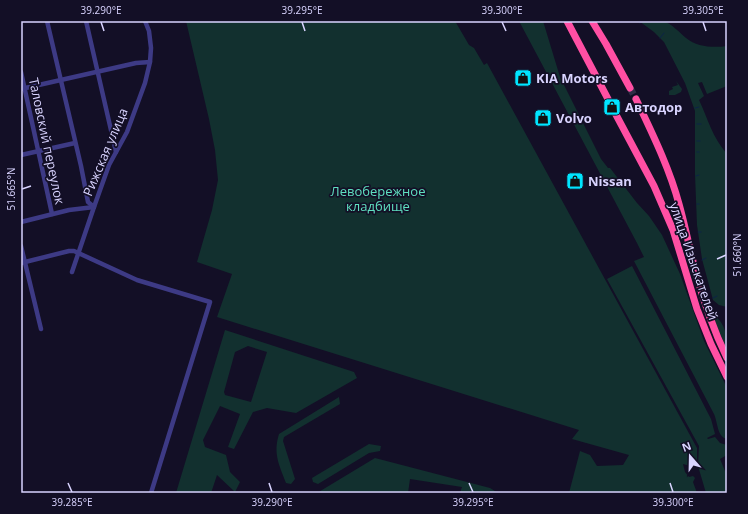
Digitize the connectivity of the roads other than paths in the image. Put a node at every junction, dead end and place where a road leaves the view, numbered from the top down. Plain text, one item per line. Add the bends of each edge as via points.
1 (47, 21) edge
2 (86, 21) edge
3 (145, 21) edge
4 (567, 21) edge
5 (592, 21) edge
6 (150, 62) junction
7 (98, 71) junction
8 (21, 72) edge
9 (61, 81) junction
10 (630, 88) tunnel mouth
11 (23, 89) edge
12 (608, 99) tunnel mouth
13 (636, 99) tunnel mouth
14 (614, 111) tunnel mouth
15 (75, 144) junction
16 (38, 151) junction
17 (116, 152) junction
18 (21, 155) edge
19 (94, 207) junction
20 (52, 214) junction
21 (21, 222) edge
22 (21, 246) edge
23 (78, 253) junction
24 (23, 262) edge
25 (72, 272) dead end
26 (41, 329) dead end
27 (727, 358) edge
28 (727, 377) edge
29 (151, 493) edge

1 - 9 street
2 - 7 street
3 - 6 street, Рижская улица via 151,39
4 - 12 highway
5 - 10 highway
6 - 7 street
6 - 17 street, Рижская улица via 137,107
7 - 9 street
7 - 17 street
8 - 11 street, Таловский переулок
9 - 11 street
9 - 15 street
11 - 16 street, Таловский переулок
13 - 27 highway, улица Изыскателей via 670,175 705,306
14 - 28 highway, улица Изыскателей via 654,186 671,225 697,309
15 - 16 street
15 - 19 street via 88,202
16 - 18 street
16 - 20 street, Таловский переулок
17 - 19 street, Рижская улица
19 - 20 street
19 - 23 street, Рижская улица
20 - 21 street
22 - 24 street
23 - 24 street via 69,251
23 - 25 street, Рижская улица
23 - 29 street via 137,280 210,302
24 - 26 street

